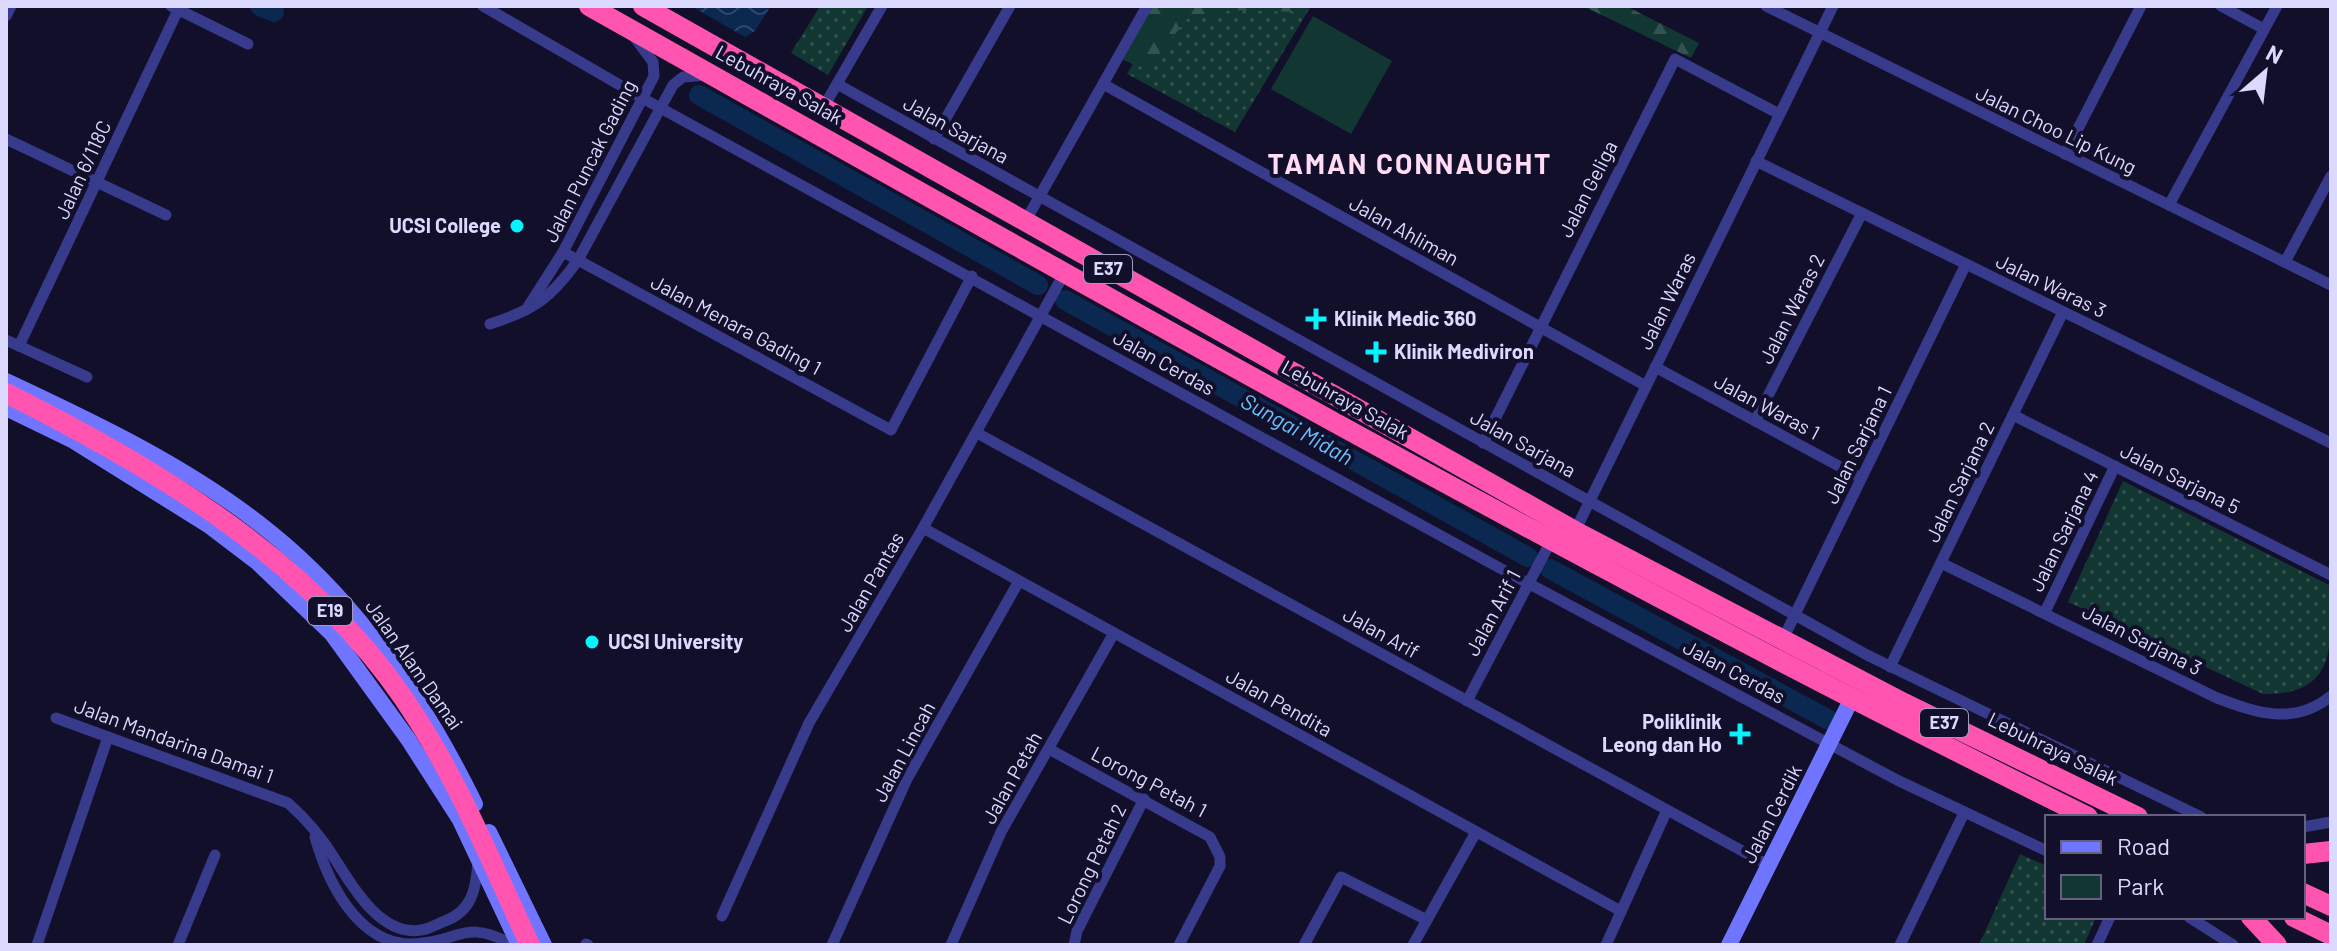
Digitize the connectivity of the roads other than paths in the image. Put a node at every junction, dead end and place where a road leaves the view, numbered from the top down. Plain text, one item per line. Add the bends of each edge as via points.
1 (11, 6) edge
2 (483, 6) edge
3 (589, 6) edge
4 (643, 6) edge
5 (882, 6) edge
6 (1010, 6) edge
7 (1147, 6) edge
8 (1766, 6) edge
9 (1833, 6) edge
10 (2141, 6) edge
11 (2221, 6) edge
12 (2277, 6) edge
13 (174, 8) edge
14 (6, 16) edge
15 (623, 25) junction
16 (2264, 29) junction
17 (1819, 33) junction
18 (248, 44) dead end
19 (711, 75) junction
20 (837, 84) junction
21 (1103, 84) junction
22 (644, 99) junction
23 (660, 108) junction
24 (823, 108) junction
25 (1779, 114) junction
26 (6, 139) edge
27 (934, 139) junction
28 (2065, 154) junction
29 (1756, 161) junction
30 (2331, 176) edge
31 (97, 183) junction
32 (1040, 197) junction
33 (2169, 205) junction
34 (1862, 213) junction
35 (166, 215) dead end
36 (1025, 222) junction
37 (563, 252) junction
38 (578, 260) junction
39 (2285, 262) junction
40 (1966, 264) junction
41 (1065, 272) junction
42 (972, 276) junction
43 (2331, 285) edge
44 (2063, 312) junction
45 (523, 314) junction
46 (1042, 314) junction
47 (490, 324) dead end
48 (1540, 327) junction
49 (6, 340) edge
50 (19, 346) junction
51 (1655, 367) junction
52 (87, 377) dead end
53 (6, 381) edge
54 (1646, 386) junction
55 (6, 396) edge
56 (6, 408) edge
57 (2013, 415) junction
58 (1755, 421) junction
59 (977, 433) junction
60 (1483, 443) junction
61 (2331, 443) edge
62 (2115, 466) junction
63 (1861, 478) junction
64 (1589, 501) junction
65 (923, 528) junction
66 (1575, 531) junction
67 (1551, 541) junction
68 (1941, 563) junction
69 (2331, 575) edge
70 (1019, 581) junction
71 (1529, 584) junction
72 (2045, 612) junction
73 (1794, 614) junction
74 (1114, 633) junction
75 (1782, 641) junction
76 (1890, 667) junction
77 (2331, 696) edge
78 (1851, 700) junction
79 (1467, 701) junction
80 (56, 718) dead end
81 (108, 737) junction
82 (1829, 744) junction
83 (1049, 749) junction
84 (1144, 799) junction
85 (1667, 810) junction
86 (1964, 813) junction
87 (2084, 815) edge
88 (2134, 815) edge
89 (2197, 815) edge
90 (2331, 822) edge
91 (2305, 827) edge
92 (313, 832) junction
93 (1476, 832) junction
94 (2045, 850) edge
95 (2331, 851) edge
96 (2305, 854) edge
97 (215, 855) dead end
98 (478, 861) junction
99 (1768, 865) junction
100 (2305, 894) edge
101 (364, 901) junction
102 (2331, 906) edge
103 (1619, 910) junction
104 (352, 912) junction
105 (381, 916) junction
106 (722, 916) dead end
107 (2109, 919) edge
108 (2192, 919) edge
109 (2253, 919) edge
110 (1427, 920) junction
111 (2300, 920) edge
112 (372, 928) junction
113 (2331, 935) edge
114 (2331, 942) edge
115 (2228, 943) edge
116 (37, 945) edge
117 (178, 945) edge
118 (516, 945) edge
119 (528, 945) edge
120 (544, 945) edge
121 (832, 945) edge
122 (951, 945) edge
123 (1074, 945) edge
124 (1179, 945) edge
125 (1304, 945) edge
126 (1413, 945) edge
127 (1606, 945) edge
128 (1729, 945) edge
129 (1900, 945) edge
130 (2097, 945) edge
131 (2277, 945) edge

1 - 14 street
2 - 22 street, Jalan Cerdas
3 - 15 highway, Lebuhraya Salak / E37
4 - 24 highway, Lebuhraya Salak / E37
5 - 20 street
6 - 27 street
7 - 21 street
8 - 17 street, Jalan Choo Lip Kung
9 - 17 street, Jalan Waras
10 - 28 street
11 - 16 street
12 - 16 street
13 - 18 street
13 - 31 street, Jalan 6/118C
15 - 19 highway, Lebuhraya Salak / E37
15 - 22 street, Jalan Puncak Gading via 653,62 654,76
16 - 33 street
17 - 25 street, Jalan Waras
17 - 28 street, Jalan Choo Lip Kung
19 - 23 street, Jalan Puncak Gading via 683,77
19 - 41 highway, Lebuhraya Salak / E37
20 - 24 street
20 - 27 street, Jalan Sarjana
21 - 32 street
21 - 48 street, Jalan Ahliman
22 - 23 street, Jalan Cerdas
22 - 37 street, Jalan Puncak Gading
23 - 38 street, Jalan Puncak Gading
23 - 42 street, Jalan Cerdas
24 - 36 highway, Lebuhraya Salak / E37
25 - 29 street, Jalan Waras
25 - 48 street, Jalan Geliga via 1675,59
26 - 31 street
27 - 32 street, Jalan Sarjana
28 - 33 street, Jalan Choo Lip Kung
29 - 34 street, Jalan Waras 3
29 - 51 street, Jalan Waras
30 - 39 street
31 - 35 street
31 - 50 street, Jalan 6/118C
32 - 36 street
32 - 60 street, Jalan Sarjana
33 - 39 street, Jalan Choo Lip Kung
34 - 40 street, Jalan Waras 3
34 - 58 street, Jalan Waras 2
36 - 66 highway, Lebuhraya Salak / E37
37 - 38 street, Jalan Menara Gading 1
37 - 45 street, Jalan Puncak Gading
38 - 42 street, Jalan Menara Gading 1 via 891,430
38 - 45 street, Jalan Puncak Gading via 560,286
39 - 43 street, Jalan Choo Lip Kung
40 - 44 street, Jalan Waras 3
40 - 63 street, Jalan Sarjana 1
41 - 46 street, Jalan Pantas
41 - 67 highway, Lebuhraya Salak / E37
42 - 46 street, Jalan Cerdas
44 - 57 street, Jalan Sarjana 2
44 - 61 street, Jalan Waras 3
45 - 47 street, Jalan Puncak Gading
46 - 59 street, Jalan Pantas
46 - 71 street, Jalan Cerdas
48 - 54 street, Jalan Ahliman
48 - 60 street, Jalan Geliga
49 - 50 street
50 - 52 street
51 - 54 street, Jalan Waras
51 - 58 street, Jalan Waras 1
53 - 120 main road, Jalan Alam Damai via 198,482 270,532 332,590 432,719
54 - 64 street, Jalan Waras
55 - 119 highway, E19 via 78,429 203,504 287,570 351,632 419,721
56 - 98 main road via 72,440 183,508 290,593 358,667 447,801
57 - 62 street, Jalan Sarjana 5
57 - 68 street, Jalan Sarjana 2
58 - 63 street, Jalan Waras 1
59 - 65 street, Jalan Pantas
59 - 79 street, Jalan Arif
60 - 64 street, Jalan Sarjana
62 - 69 street, Jalan Sarjana 5
62 - 72 street, Jalan Sarjana 4
63 - 73 street, Jalan Sarjana 1
64 - 66 street, Jalan Waras
64 - 73 street, Jalan Sarjana
65 - 70 street, Jalan Pendita
65 - 106 street, Jalan Pantas via 809,723
66 - 75 highway, Lebuhraya Salak / E37
67 - 71 street, Jalan Arif 1
67 - 78 highway, Lebuhraya Salak / E37
68 - 72 street, Jalan Sarjana 3
68 - 76 street, Jalan Sarjana 2
70 - 74 street, Jalan Pendita
70 - 121 street, Jalan Lincah via 907,779
71 - 79 street, Jalan Arif 1
71 - 82 street, Jalan Cerdas
72 - 77 street, Jalan Sarjana 3 via 2257,713 2303,713
73 - 75 street, Jalan Sarjana 1
73 - 76 street, Jalan Sarjana
74 - 83 street, Jalan Petah
74 - 93 street, Jalan Pendita
75 - 88 highway, Lebuhraya Salak / E37
76 - 89 street, Jalan Sarjana
78 - 82 main road, Jalan Cerdik
78 - 87 highway, Lebuhraya Salak / E37
79 - 85 street, Jalan Arif
80 - 81 street, Jalan Mandarina Damai 1
81 - 92 street, Jalan Mandarina Damai 1 via 273,795 305,817
81 - 116 street
82 - 86 street, Jalan Cerdas
82 - 99 main road, Jalan Cerdik
83 - 84 street, Lorong Petah 1
83 - 122 street, Jalan Petah via 1001,832
84 - 123 street, Lorong Petah 2
84 - 124 street, Lorong Petah 1 via 1205,832 1220,857
85 - 99 street, Jalan Arif
85 - 103 street
86 - 94 street, Jalan Cerdas
86 - 129 street
90 - 91 street
92 - 101 street, Jalan Mandarina Damai 1
92 - 104 street, Jalan Mandarina Damai 1 via 334,890
93 - 103 street, Jalan Pendita
93 - 110 street
95 - 96 highway
97 - 117 street
98 - 105 street, Jalan Mandarina Damai 1 via 473,895 457,917 421,930
98 - 118 main road
99 - 128 main road, Jalan Cerdik
100 - 102 highway
101 - 104 street
101 - 105 street, Jalan Mandarina Damai 1
103 - 127 street
104 - 112 street, Jalan Mandarina Damai 1
105 - 112 street
107 - 130 street
108 - 115 street
109 - 131 highway
110 - 125 street via 1341,877
110 - 126 street
111 - 113 highway
111 - 114 highway
112 - 118 street, Jalan Mandarina Damai 1 via 410,944 470,930

